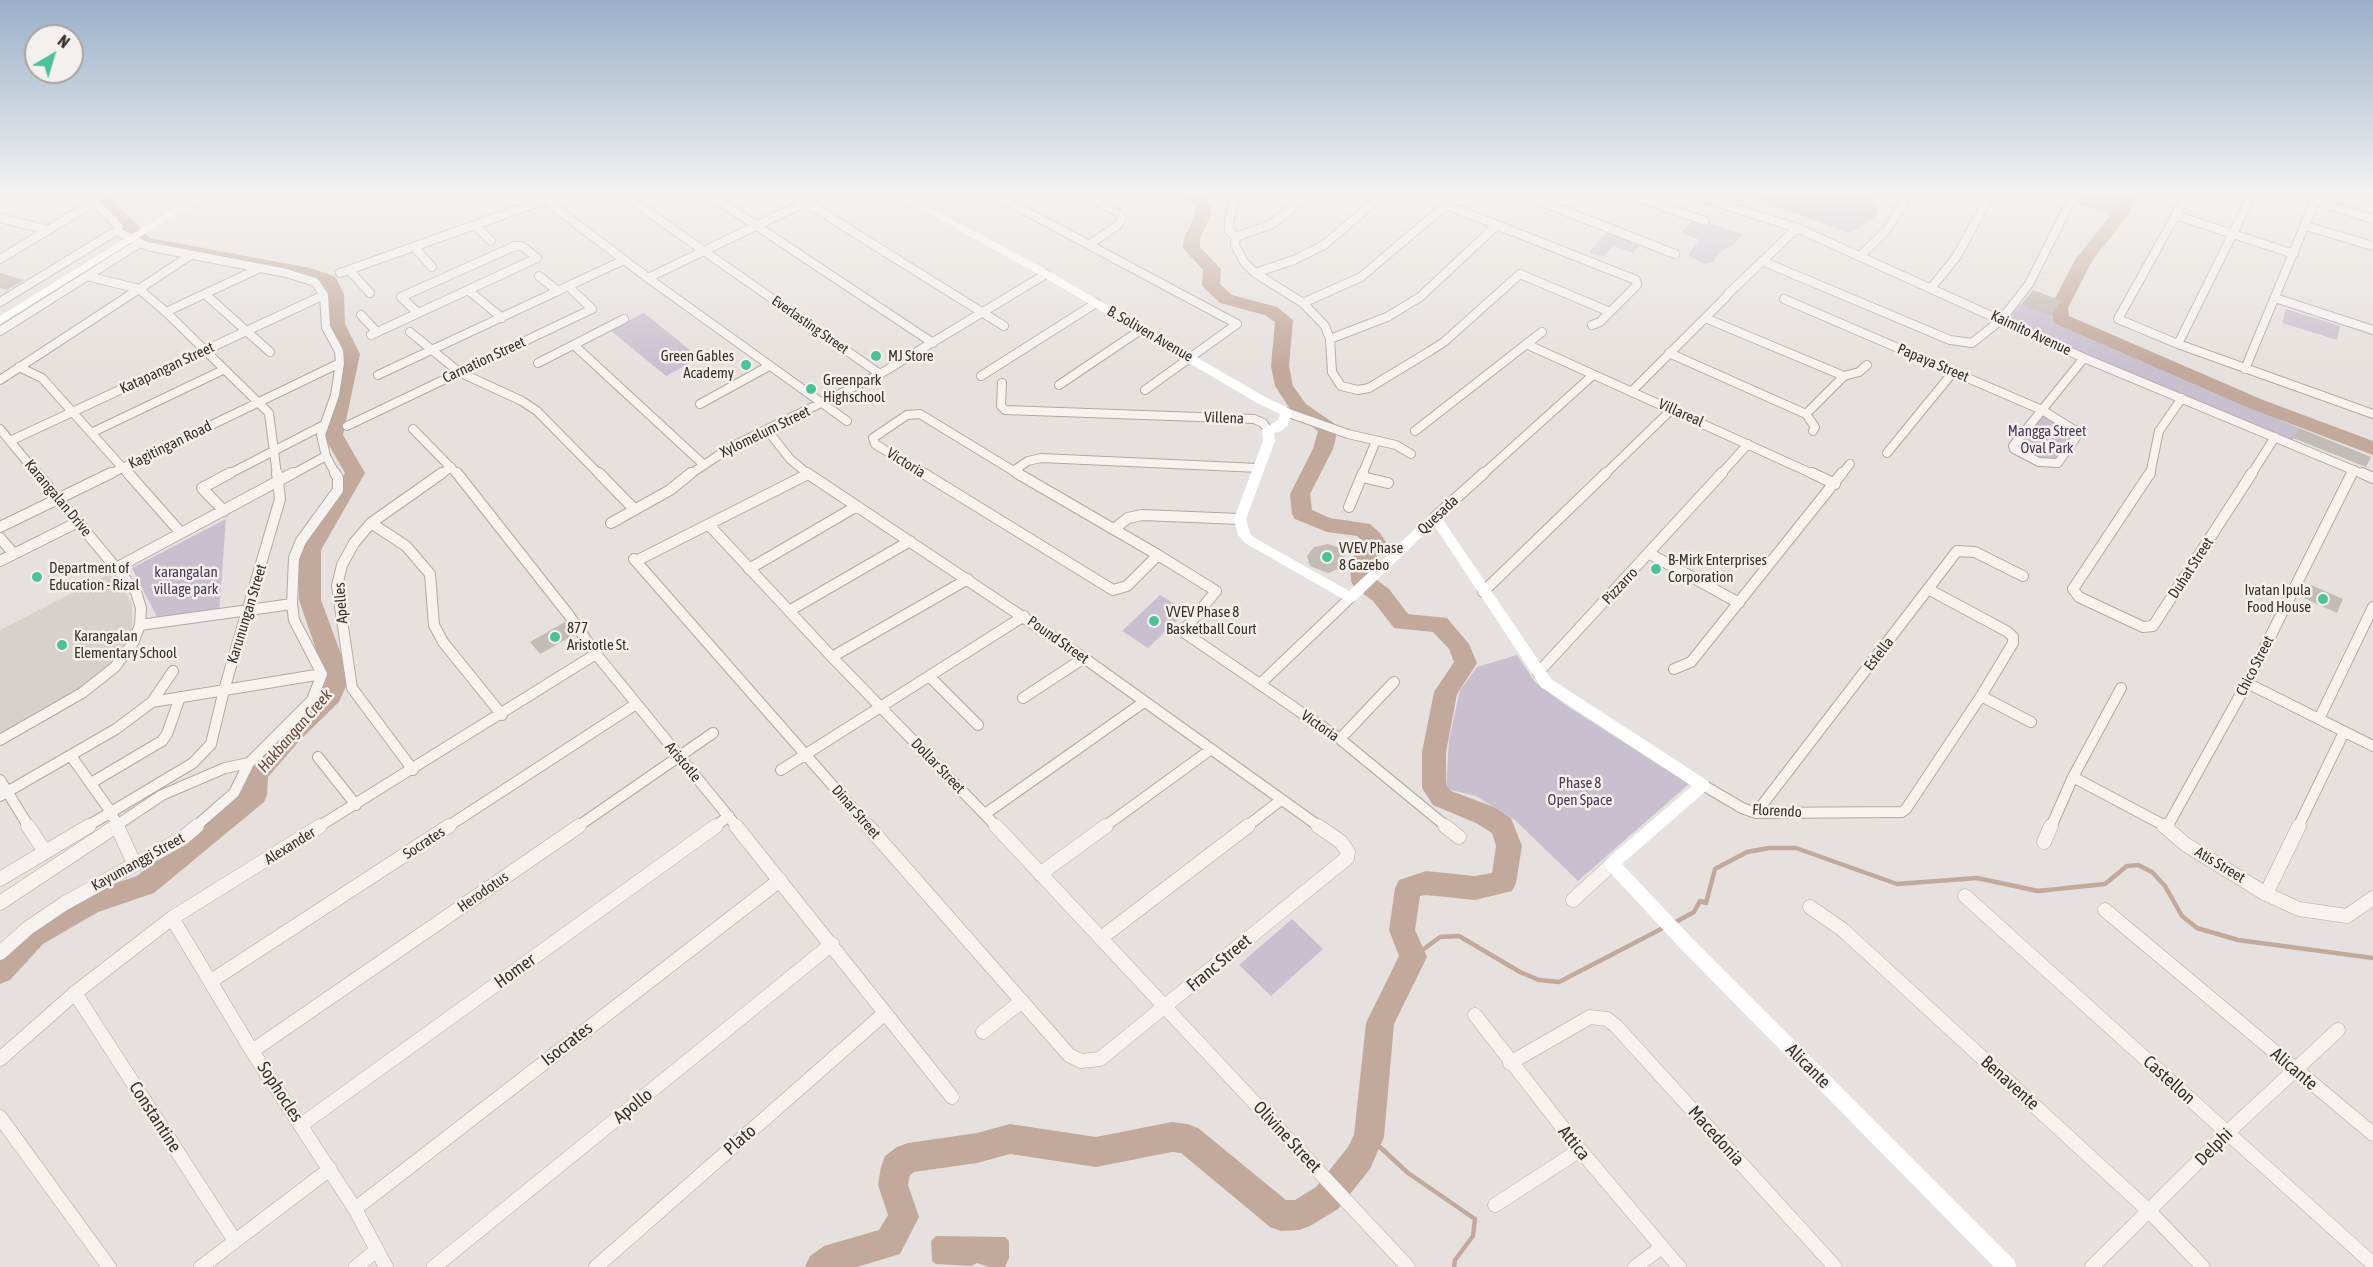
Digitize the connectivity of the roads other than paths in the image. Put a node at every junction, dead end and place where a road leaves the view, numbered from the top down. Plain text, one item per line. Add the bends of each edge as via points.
1 (96, 252) edge
2 (102, 252) edge
3 (111, 252) edge
4 (181, 252) edge
5 (399, 252) edge
6 (419, 252) edge
7 (501, 252) edge
8 (528, 252) edge
9 (614, 252) edge
10 (702, 252) edge
11 (706, 252) edge
12 (796, 252) edge
13 (887, 252) edge
14 (1006, 252) edge
15 (1105, 252) edge
16 (1239, 252) edge
17 (1310, 252) edge
18 (1390, 252) edge
19 (1468, 252) edge
20 (1566, 252) edge
21 (1670, 252) edge
22 (1771, 252) edge
23 (1854, 252) edge
24 (1864, 252) edge
25 (1959, 252) edge
26 (2045, 252) edge
27 (2154, 252) edge
28 (2224, 252) edge
29 (2288, 252) edge
30 (1675, 254) dead end
31 (2294, 254) joint
32 (191, 255) junction
33 (1861, 255) junction
34 (624, 260) junction
35 (1762, 261) junction
36 (432, 267) dead end
37 (260, 268) junction
38 (1255, 273) junction
39 (1046, 274) junction
40 (87, 276) junction
41 (539, 276) dead end
42 (648, 278) junction
43 (568, 286) junction
44 (1932, 287) junction
45 (139, 289) junction
46 (468, 290) junction
47 (558, 291) junction
48 (370, 293) dead end
49 (205, 294) junction
50 (324, 295) junction
51 (2275, 298) junction
52 (1784, 299) dead end
53 (0, 302) edge
54 (1096, 303) junction
55 (1303, 303) junction
56 (166, 312) junction
57 (983, 312) junction
58 (1610, 312) junction
59 (418, 313) junction
60 (361, 315) dead end
61 (1, 317) edge
62 (502, 318) junction
63 (1705, 318) junction
64 (624, 319) dead end
65 (2001, 320) junction
66 (1592, 325) dead end
67 (1004, 326) dead end
68 (1142, 329) junction
69 (248, 330) junction
70 (2373, 330) edge
71 (0, 331) edge
72 (410, 332) dead end
73 (1542, 332) dead end
74 (1330, 339) junction
75 (933, 343) junction
76 (1526, 344) junction
77 (2178, 345) junction
78 (575, 346) junction
79 (204, 351) junction
80 (432, 351) junction
81 (270, 352) dead end
82 (1669, 353) junction
83 (1191, 358) junction
84 (2084, 358) junction
85 (340, 363) junction
86 (537, 363) dead end
87 (1867, 365) dead end
88 (769, 366) junction
89 (18, 368) junction
90 (2245, 369) junction
91 (223, 370) junction
92 (459, 372) junction
93 (1954, 372) junction
94 (880, 374) junction
95 (378, 375) dead end
96 (1593, 375) junction
97 (981, 376) dead end
98 (1844, 376) junction
99 (0, 380) edge
100 (1002, 383) dead end
101 (1059, 385) dead end
102 (1145, 390) dead end
103 (1632, 391) junction
104 (2182, 398) junction
105 (259, 402) junction
106 (824, 403) junction
107 (700, 404) dead end
108 (1672, 409) junction
109 (2042, 410) junction
110 (73, 412) junction
111 (1286, 412) junction
112 (1806, 414) junction
113 (2373, 414) edge
114 (847, 421) dead end
115 (324, 425) junction
116 (346, 426) dead end
117 (413, 429) dead end
118 (1268, 430) junction
119 (768, 431) junction
120 (1415, 431) dead end
121 (1813, 431) dead end
122 (91, 433) junction
123 (4, 437) edge
124 (2275, 437) junction
125 (1376, 441) junction
126 (1748, 444) junction
127 (274, 451) junction
128 (1411, 453) dead end
129 (1887, 453) dead end
130 (326, 456) junction
131 (703, 464) junction
132 (1850, 464) dead end
133 (450, 467) junction
134 (1259, 468) junction
135 (121, 469) junction
136 (2354, 470) junction
137 (1013, 471) junction
138 (808, 474) junction
139 (1362, 477) junction
140 (2373, 478) edge
141 (279, 481) junction
142 (1388, 483) dead end
143 (1835, 484) junction
144 (61, 499) junction
145 (857, 506) junction
146 (1349, 507) dead end
147 (635, 510) junction
148 (224, 511) junction
149 (1435, 517) junction
150 (1240, 519) junction
151 (78, 522) junction
152 (371, 523) junction
153 (611, 523) dead end
154 (709, 525) junction
155 (0, 527) edge
156 (1114, 529) junction
157 (181, 533) junction
158 (0, 538) edge
159 (910, 541) junction
160 (14, 554) junction
161 (1650, 554) junction
162 (1158, 555) junction
163 (0, 561) edge
164 (116, 568) junction
165 (748, 569) junction
166 (2023, 576) dead end
167 (968, 579) junction
168 (1928, 589) junction
169 (1483, 592) junction
170 (1354, 594) junction
171 (1739, 603) junction
172 (292, 604) junction
173 (2373, 607) edge
174 (248, 610) junction
175 (789, 611) junction
176 (1024, 616) junction
177 (140, 625) junction
178 (2369, 625) edge
179 (596, 654) junction
180 (832, 657) junction
181 (1084, 658) junction
182 (1674, 669) dead end
183 (172, 671) dead end
184 (1538, 673) junction
185 (322, 674) junction
186 (929, 676) junction
187 (1394, 681) dead end
188 (2247, 683) junction
189 (1260, 684) junction
190 (2121, 688) dead end
191 (224, 690) junction
192 (1981, 696) junction
193 (180, 697) junction
194 (1023, 698) dead end
195 (152, 702) junction
196 (1144, 702) junction
197 (636, 704) junction
198 (880, 707) junction
199 (502, 715) junction
200 (2319, 719) junction
201 (2031, 722) dead end
202 (978, 725) dead end
203 (2344, 732) junction
204 (713, 733) dead end
205 (1340, 739) junction
206 (0, 741) edge
207 (2373, 746) edge
208 (1210, 750) junction
209 (806, 754) junction
210 (71, 756) junction
211 (678, 756) junction
212 (318, 757) dead end
213 (249, 763) junction
214 (413, 770) junction
215 (781, 770) dead end
216 (2073, 777) junction
217 (0, 780) edge
218 (91, 783) junction
219 (1703, 785) junction
220 (3, 794) edge
221 (1281, 800) junction
222 (356, 805) junction
223 (111, 812) junction
224 (1756, 813) junction
225 (985, 814) junction
226 (729, 816) junction
227 (116, 826) junction
228 (2167, 827) junction
229 (1459, 837) dead end
230 (2044, 842) dead end
231 (45, 852) junction
232 (1348, 852) joint
233 (134, 863) junction
234 (1612, 864) junction
235 (1040, 874) junction
236 (0, 879) edge
237 (780, 880) junction
238 (2266, 894) junction
239 (1965, 896) dead end
240 (2373, 898) edge
241 (1574, 900) dead end
242 (0, 903) edge
243 (1810, 908) dead end
244 (2105, 910) dead end
245 (172, 918) junction
246 (1101, 938) junction
247 (832, 944) junction
248 (0, 953) edge
249 (211, 981) junction
250 (75, 993) junction
251 (1022, 1001) junction
252 (1166, 1007) junction
253 (885, 1013) junction
254 (1475, 1015) dead end
255 (2338, 1030) dead end
256 (983, 1032) dead end
257 (252, 1051) junction
258 (0, 1059) edge
259 (1081, 1061) joint
260 (1510, 1063) junction
261 (2294, 1070) junction
262 (952, 1097) dead end
263 (0, 1117) edge
264 (301, 1125) junction
265 (2228, 1132) junction
266 (2373, 1134) edge
267 (1580, 1150) junction
268 (330, 1170) junction
269 (1495, 1205) dead end
270 (355, 1209) junction
271 (2149, 1211) junction
272 (235, 1241) junction
273 (1662, 1247) junction
274 (377, 1250) junction
275 (2373, 1264) edge
276 (109, 1267) edge
277 (201, 1267) edge
278 (356, 1267) edge
279 (386, 1267) edge
280 (434, 1267) edge
281 (596, 1267) edge
282 (1408, 1267) edge
283 (1635, 1267) edge
284 (1679, 1267) edge
285 (1834, 1267) edge
286 (2007, 1267) edge
287 (2092, 1267) edge
288 (2203, 1267) edge

1 - 53 street
2 - 61 street
3 - 40 street
4 - 32 street
5 - 48 street via 344,271
6 - 36 street
7 - 59 street via 401,297
8 - 46 street via 536,260
9 - 34 street
10 - 42 street
11 - 94 street, Everlasting Street
12 - 75 street
13 - 57 street
14 - 39 street, B. Soliven Avenue
15 - 83 street via 1237,324
16 - 38 street
17 - 38 street
18 - 55 street via 1361,277
19 - 74 street via 1420,297 1387,317
20 - 58 street via 1636,280 1637,285
21 - 30 street
22 - 35 street
23 - 33 street, Kaimito Avenue
24 - 33 street
25 - 44 street
26 - 65 street via 2029,284
27 - 77 street via 2117,318
28 - 77 street
29 - 31 street
31 - 51 street
32 - 37 street
32 - 45 street
33 - 44 street, Kaimito Avenue
34 - 42 street
34 - 43 street
35 - 63 street
35 - 65 street via 1961,344 1972,343
37 - 49 street
37 - 50 street via 315,282
38 - 55 street
39 - 54 street, B. Soliven Avenue
39 - 57 street, Xylomelum Street
40 - 45 street
40 - 71 street
41 - 47 street
42 - 88 street
43 - 47 street
43 - 92 street, Carnation Street via 592,309
44 - 65 street, Kaimito Avenue
45 - 56 street, Karunungan Street
45 - 89 street
46 - 59 street
46 - 62 street
47 - 62 street
49 - 56 street
49 - 69 street
50 - 69 street, Katapangan Street
50 - 85 street via 326,327 339,351
51 - 70 street
51 - 90 street
52 - 93 street, Papaya Street
54 - 68 street, B. Soliven Avenue
54 - 97 street
55 - 74 street via 1325,326
56 - 79 street, Karunungan Street
57 - 67 street
57 - 75 street, Xylomelum Street
58 - 66 street
58 - 74 street via 1521,274 1444,342 1369,388 1358,390 1337,382 1332,372
59 - 60 street via 374,333
62 - 80 street
63 - 82 street
63 - 98 street
64 - 78 street
65 - 84 street, Kaimito Avenue
68 - 83 street, B. Soliven Avenue
68 - 101 street
69 - 79 street, Katapangan Street
69 - 81 street
72 - 80 street
73 - 76 street
75 - 94 street, Xylomelum Street
76 - 96 street, Villareal
76 - 120 street
77 - 90 street
78 - 86 street
78 - 131 street
79 - 91 street, Karunungan Street
79 - 110 street, Katapangan Street
80 - 92 street
80 - 95 street
82 - 103 street
82 - 112 street
83 - 102 street
83 - 111 street, B. Soliven Avenue
84 - 104 street, Kaimito Avenue
84 - 109 street
85 - 105 street, Kagitingan Road
85 - 115 street
87 - 98 street
88 - 106 street
88 - 107 street
89 - 99 street
89 - 110 street via 42,378
90 - 113 street
91 - 105 street, Karunungan Street
91 - 122 street
92 - 116 street, Carnation Street
92 - 147 street via 537,411
93 - 109 street, Papaya Street
93 - 129 street
94 - 106 street, Xylomelum Street
96 - 103 street, Villareal
96 - 149 street, Quesada
98 - 112 street
100 - 118 street, Villena via 1001,406 1005,410 1254,419
103 - 108 street, Villareal
104 - 124 street, Kaimito Avenue
104 - 124 street, Duhat Street via 2159,431 2149,478 2073,589 2074,593 2143,627 2153,626
105 - 127 street, Karunungan Street via 269,413
105 - 135 street, Kagitingan Road
106 - 114 street
106 - 119 street, Xylomelum Street
108 - 126 street, Villareal
108 - 169 street
109 - 109 street, Papaya Street via 2013,446 2039,462 2058,463 2079,433
110 - 122 street
110 - 123 street, Katapangan Street
111 - 118 street via 1284,422
111 - 125 street, B. Soliven Avenue
112 - 121 street via 1815,427
115 - 127 street
115 - 130 street via 321,435
117 - 133 street, Aristotle
118 - 134 street via 1269,441
119 - 131 street, Xylomelum Street
119 - 138 street, Pound Street
122 - 135 street
123 - 144 street, Karangalan Drive
124 - 136 street, Kaimito Avenue
125 - 128 street, B. Soliven Avenue
125 - 139 street
126 - 143 street, Villareal
126 - 161 street, Pizzarro
127 - 141 street, Karunungan Street
127 - 148 street via 202,488
130 - 141 street
130 - 172 street via 338,478 338,490 301,541 294,558
131 - 147 street, Xylomelum Street via 670,490
132 - 143 street
133 - 152 street, Apelles
133 - 179 street, Aristotle
134 - 137 street via 1041,458
134 - 150 street
135 - 144 street, Kagitingan Road
135 - 157 street
136 - 140 street, Kaimito Avenue
136 - 188 street, Chico Street
137 - 156 street, Victoria
137 - 162 street, Victoria via 920,414 907,415 873,440 1113,590 1126,586
138 - 145 street, Pound Street
138 - 154 street
139 - 142 street
139 - 146 street
141 - 148 street
141 - 174 street, Karunungan Street via 280,500
143 - 171 street
144 - 151 street, Karangalan Drive
144 - 155 street, Kagitingan Road
145 - 159 street, Pound Street
145 - 165 street
147 - 153 street, Xylomelum Street
148 - 157 street
149 - 169 street, Florendo
149 - 170 street, Quesada
150 - 156 street via 1142,515 1128,518
150 - 170 street via 1249,540
151 - 160 street
151 - 164 street, Karangalan Drive
152 - 199 street via 406,546 430,574 434,625 443,642
152 - 214 street, Apelles via 342,565 337,586 352,688
154 - 165 street, Dollar Street
154 - 209 street, Dinar Street via 635,560
156 - 162 street, Victoria
157 - 164 street
158 - 160 street
159 - 167 street, Pound Street
159 - 175 street
160 - 163 street
161 - 171 street
161 - 184 street, Pizzarro
162 - 189 street, Victoria via 1216,591 1185,633
164 - 177 street, Karangalan Drive via 136,592 141,608
165 - 175 street, Dollar Street
166 - 168 street, Estella via 1975,552 1957,551
167 - 176 street, Pound Street
167 - 180 street
168 - 192 street, Florendo via 2013,637 2013,644
168 - 224 street, Estella
169 - 184 street, Florendo
170 - 189 street, Quesada
171 - 182 street via 1691,662
172 - 174 street
172 - 185 street via 294,620
173 - 178 street
174 - 177 street
174 - 191 street, Karunungan Street
175 - 180 street, Dollar Street
176 - 181 street, Pound Street
176 - 186 street
177 - 206 street via 116,667 82,693
178 - 200 street
179 - 197 street, Aristotle
179 - 199 street, Alexander
180 - 198 street, Dollar Street
181 - 194 street
181 - 196 street, Pound Street
183 - 195 street
184 - 219 street, Florendo via 1558,692
185 - 191 street
185 - 213 street, Kayumanggi Street via 312,700
186 - 198 street
186 - 202 street
187 - 205 street
188 - 200 street
188 - 228 street, Chico Street
189 - 205 street, Victoria
190 - 216 street
191 - 193 street
191 - 223 street, Karunungan Street via 211,744 202,755
192 - 201 street
192 - 224 street, Florendo via 1902,812
193 - 195 street
193 - 218 street via 162,741
195 - 210 street
196 - 208 street, Pound Street
196 - 225 street
197 - 211 street, Aristotle
197 - 249 street, Socrates
198 - 209 street
198 - 225 street, Dollar Street
199 - 214 street, Alexander
200 - 203 street
203 - 207 street
203 - 238 street
204 - 211 street, Herodotus
205 - 229 street, Victoria
208 - 221 street, Pound Street
208 - 235 street
209 - 215 street
209 - 251 street, Dinar Street
210 - 218 street
210 - 220 street
211 - 226 street, Aristotle
211 - 257 street, Herodotus
212 - 222 street
213 - 227 street via 225,768 162,795
213 - 233 street, Kayumanggi Street via 234,793 183,838
214 - 222 street, Alexander
216 - 228 street, Atis Street
216 - 230 street
217 - 220 street
218 - 223 street
219 - 224 street, Florendo
219 - 234 street
220 - 231 street
221 - 232 street, Pound Street via 1341,842
221 - 246 street
222 - 245 street, Alexander
223 - 227 street
223 - 231 street, Karunungan Street
225 - 235 street, Dollar Street
226 - 237 street, Aristotle
226 - 264 street, Homer
227 - 233 street
227 - 242 street
228 - 238 street, Atis Street via 2185,844
231 - 236 street, Karunungan Street
232 - 252 street, Franc Street via 1347,858
233 - 248 street, Kayumanggi Street via 28,928
234 - 241 street
234 - 286 street, Alicante
235 - 246 street, Dollar Street
237 - 247 street, Aristotle
237 - 270 street, Isocrates
238 - 240 street, Atis Street via 2299,909 2347,916
239 - 265 street, Castellon
243 - 271 street, Benavente via 1843,930
244 - 261 street, Alicante
245 - 249 street, Sophocles
245 - 250 street, Alexander
246 - 252 street, Dollar Street
247 - 253 street, Aristotle
247 - 280 street, Apollo
249 - 257 street, Sophocles
250 - 258 street, Alexander
250 - 272 street, Constantine
251 - 256 street
251 - 259 street, Dinar Street via 1069,1055
252 - 259 street, Franc Street via 1100,1059
252 - 282 street, Olivine Street
253 - 262 street, Aristotle
253 - 281 street, Plato
254 - 260 street, Attica
255 - 261 street, Delphi
257 - 264 street, Sophocles
260 - 267 street, Attica
260 - 285 street, Macedonia via 1590,1017 1607,1019
261 - 265 street, Delphi
261 - 266 street, Alicante
263 - 276 street
264 - 268 street, Sophocles
265 - 271 street, Delphi
265 - 275 street, Castellon
267 - 269 street
267 - 273 street, Attica
268 - 270 street, Sophocles
268 - 272 street
270 - 274 street, Sophocles
271 - 287 street, Delphi
271 - 288 street, Benavente
272 - 277 street
273 - 283 street
273 - 284 street, Attica
274 - 278 street
274 - 279 street, Sophocles

